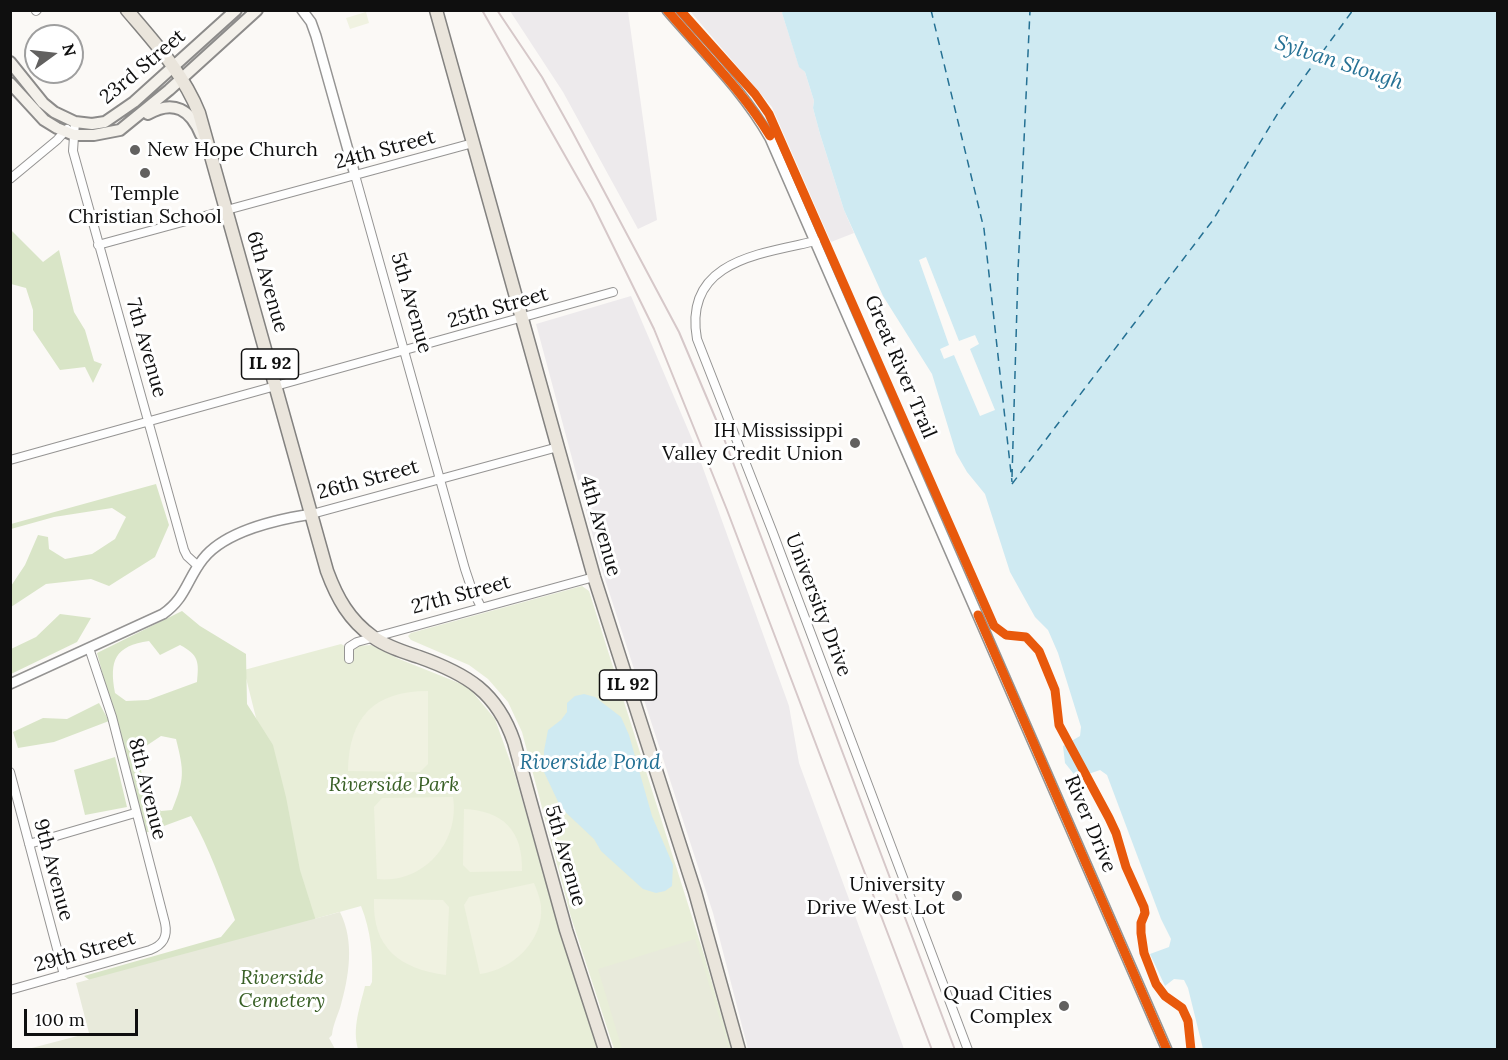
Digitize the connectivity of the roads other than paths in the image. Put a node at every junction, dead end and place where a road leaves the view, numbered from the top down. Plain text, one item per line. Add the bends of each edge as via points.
1 (127, 10) edge
2 (236, 10) edge
3 (257, 10) edge
4 (302, 10) edge
5 (436, 10) edge
6 (667, 10) edge
7 (10, 62) edge
8 (174, 67) junction
9 (182, 79) junction
10 (10, 83) edge
11 (75, 122) junction
12 (120, 130) junction
13 (69, 133) junction
14 (473, 143) junction
15 (214, 166) junction
16 (355, 175) junction
17 (10, 179) edge
18 (227, 211) junction
19 (816, 241) junction
20 (98, 245) junction
21 (613, 292) dead end
22 (522, 318) junction
23 (404, 351) junction
24 (276, 386) junction
25 (148, 421) junction
26 (558, 447) junction
27 (10, 460) edge
28 (440, 479) junction
29 (312, 514) junction
30 (198, 566) junction
31 (594, 577) junction
32 (481, 607) junction
33 (375, 638) junction
34 (89, 648) junction
35 (349, 659) dead end
36 (10, 684) edge
37 (10, 772) edge
38 (135, 813) junction
39 (29, 844) junction
40 (164, 939) joint
41 (64, 975) junction
42 (10, 990) edge
43 (605, 1050) edge
44 (739, 1050) edge
45 (968, 1050) edge
46 (1167, 1050) edge

1 - 8 main road, 6th Avenue / IL 92
2 - 8 main road, 23rd Street
3 - 9 main road, 23rd Street
4 - 16 street, 5th Avenue via 316,36
5 - 14 main road, 4th Avenue / IL 92
6 - 19 street, River Drive via 761,122
7 - 11 main road via 44,103
8 - 9 main road, 6th Avenue / IL 92
8 - 11 main road, 23rd Street via 112,118 92,124
9 - 12 main road, 23rd Street
9 - 15 main road, 6th Avenue / IL 92 via 196,107
10 - 13 main road via 44,120
11 - 13 street
12 - 13 main road, 23rd Street via 94,135
12 - 15 main road via 163,107 177,108 196,123
13 - 17 street
13 - 20 street, 7th Avenue
14 - 16 street, 24th Street
14 - 22 main road, 4th Avenue / IL 92
15 - 18 main road, 6th Avenue / IL 92
16 - 18 street, 24th Street
16 - 23 street, 5th Avenue
18 - 20 street, 24th Street
18 - 24 main road, 6th Avenue / IL 92
19 - 45 street, University Drive via 746,258 720,270 697,302 697,339
19 - 46 street, River Drive
20 - 25 street, 7th Avenue
21 - 22 street, 25th Street
22 - 23 street, 25th Street
22 - 26 main road, 4th Avenue / IL 92
23 - 24 street, 25th Street
23 - 28 street, 5th Avenue
24 - 25 street, 25th Street
24 - 29 main road, 6th Avenue / IL 92
25 - 27 street, 25th Street
25 - 30 street, 7th Avenue via 184,550
26 - 28 street, 26th Street
26 - 31 main road, 4th Avenue / IL 92
28 - 29 street, 26th Street
28 - 32 street, 5th Avenue via 471,588
29 - 30 street, 26th Street via 235,535 213,548
29 - 33 main road, 6th Avenue / IL 92 via 337,596 354,620
30 - 34 street via 171,608
31 - 32 street, 27th Street
31 - 44 main road, 4th Avenue / IL 92 via 695,892
32 - 33 street, 27th Street
33 - 35 street, 27th Street via 352,644
33 - 43 main road, 5th Avenue / IL 92 via 464,676 486,693 502,714
34 - 36 street
34 - 38 street, 8th Avenue via 112,717
37 - 39 street, 9th Avenue
38 - 39 street
38 - 40 street, 8th Avenue via 165,923
39 - 41 street, 9th Avenue
40 - 41 street, 29th Street via 150,950
41 - 42 street, 29th Street

